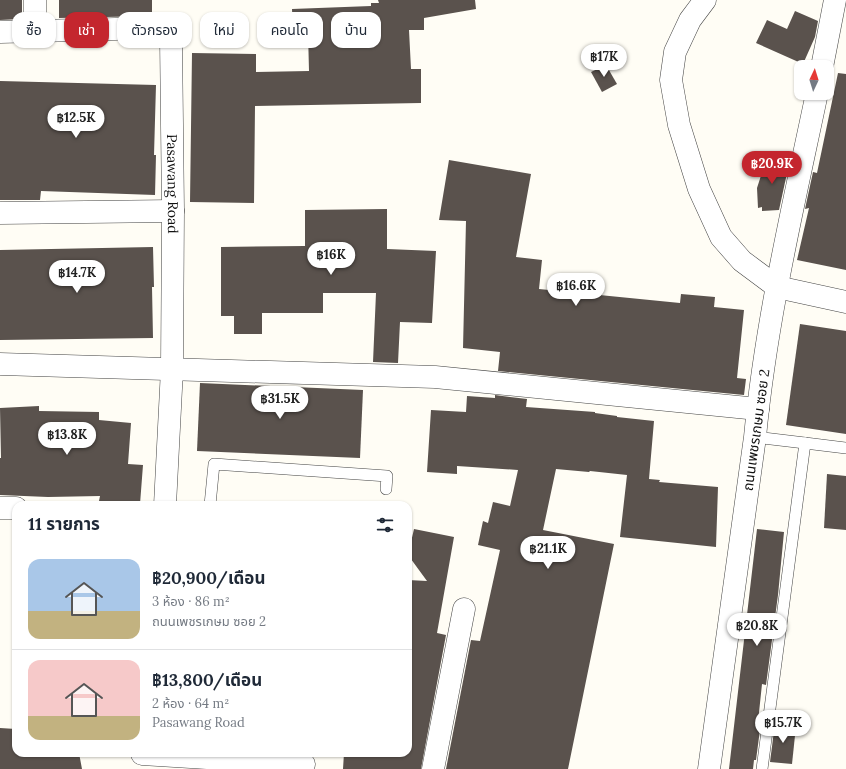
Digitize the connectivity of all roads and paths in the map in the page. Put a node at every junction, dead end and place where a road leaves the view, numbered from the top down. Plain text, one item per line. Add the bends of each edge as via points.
1 (35, 0) edge
2 (705, 0) edge
3 (835, 0) edge
4 (35, 12) edge
5 (56, 30) edge
6 (0, 32) edge
7 (12, 32) edge
8 (823, 60) edge
9 (815, 100) edge
10 (174, 211) junction
11 (0, 213) edge
12 (777, 287) junction
13 (846, 302) edge
14 (0, 364) edge
15 (172, 369) junction
16 (758, 409) junction
17 (755, 437) junction
18 (806, 443) junction
19 (846, 448) edge
20 (386, 490) dead end
21 (165, 501) edge
22 (210, 501) edge
23 (0, 508) edge
24 (12, 508) edge
25 (464, 609) dead end
26 (142, 759) edge
27 (304, 762) edge
28 (433, 769) edge
29 (709, 769) edge
30 (762, 769) edge

1 - 4 street
2 - 12 street via 690,20 675,52 671,80 679,126 699,189 721,237 742,261
3 - 8 street
5 - 10 street, Pasawang Road via 153,28 169,33
6 - 7 street, Pasawang Road
9 - 12 street, ถนนเพชรเกษม ซอย 2
10 - 11 street
10 - 15 street, Pasawang Road
12 - 13 street
12 - 16 street, ถนนเพชรเกษม ซอย 2
14 - 15 street
15 - 16 street via 435,376
15 - 21 street, Pasawang Road
16 - 17 street, ถนนเพชรเกษม ซอย 2
17 - 18 lane
17 - 29 street, ถนนเพชรเกษม ซอย 2
18 - 19 lane
18 - 30 lane
20 - 22 lane via 387,476 214,464
23 - 24 street
25 - 28 street
26 - 27 street

